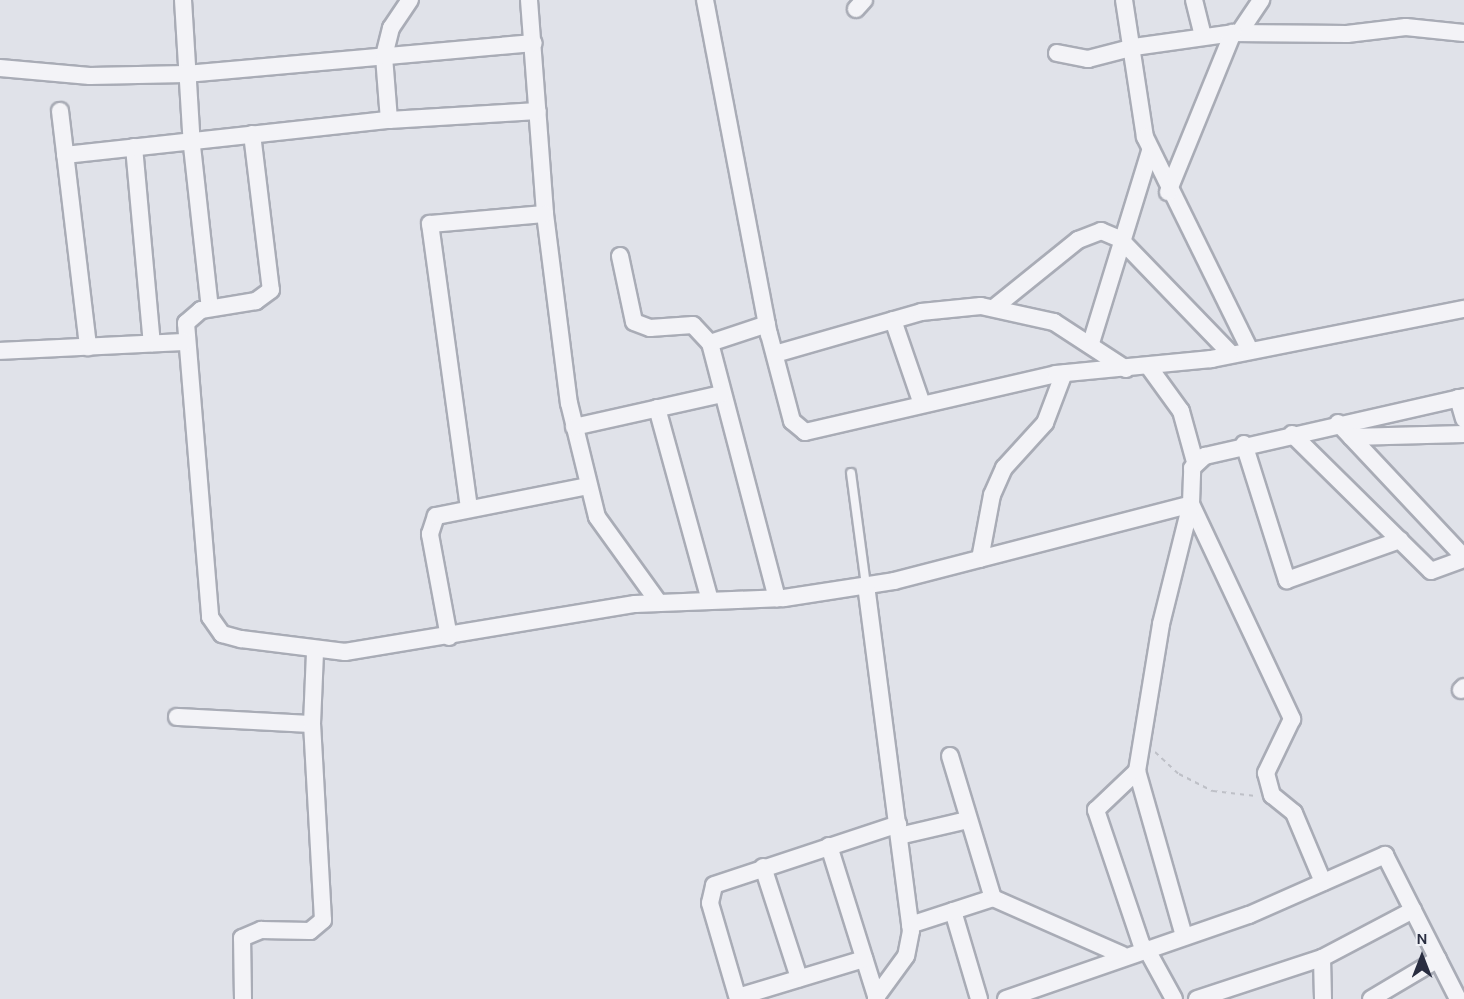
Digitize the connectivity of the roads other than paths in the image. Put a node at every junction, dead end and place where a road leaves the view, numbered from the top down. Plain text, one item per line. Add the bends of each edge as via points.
1 (183, 0) edge
2 (410, 0) edge
3 (529, 0) edge
4 (705, 0) edge
5 (1124, 0) edge
6 (1194, 0) edge
7 (1261, 0) edge
8 (1236, 33) junction
9 (1464, 33) edge
10 (1203, 36) junction
11 (534, 42) junction
12 (1134, 47) junction
13 (1057, 52) dead end
14 (384, 56) junction
15 (0, 68) edge
16 (186, 74) junction
17 (60, 111) dead end
18 (538, 111) junction
19 (389, 120) junction
20 (252, 134) junction
21 (191, 141) junction
22 (134, 147) junction
23 (1150, 151) junction
24 (65, 155) junction
25 (1168, 192) junction
26 (545, 214) junction
27 (1120, 239) junction
28 (620, 256) dead end
29 (995, 307) junction
30 (210, 308) junction
31 (1464, 309) edge
32 (893, 320) junction
33 (767, 324) junction
34 (186, 342) junction
35 (152, 343) junction
36 (710, 343) junction
37 (1091, 343) junction
38 (88, 347) junction
39 (1249, 348) junction
40 (0, 351) edge
41 (1230, 353) junction
42 (775, 354) junction
43 (1149, 367) junction
44 (1126, 369) junction
45 (1064, 373) junction
46 (722, 394) junction
47 (1461, 398) edge
48 (922, 405) junction
49 (657, 408) junction
50 (1464, 419) edge
51 (1338, 423) junction
52 (574, 427) junction
53 (1292, 434) junction
54 (1464, 434) edge
55 (1351, 437) junction
56 (1244, 444) junction
57 (1195, 462) junction
58 (851, 473) dead end
59 (587, 486) junction
60 (1191, 504) junction
61 (470, 508) junction
62 (1400, 540) junction
63 (1464, 558) edge
64 (980, 559) junction
65 (866, 585) junction
66 (777, 598) junction
67 (710, 601) junction
68 (659, 603) junction
69 (449, 637) junction
70 (315, 651) junction
71 (177, 717) dead end
72 (312, 724) junction
73 (950, 756) dead end
74 (1137, 771) junction
75 (968, 820) junction
76 (898, 830) junction
77 (829, 846) junction
78 (764, 867) junction
79 (1323, 882) junction
80 (993, 898) junction
81 (1413, 910) junction
82 (953, 911) junction
83 (910, 925) junction
84 (1184, 936) junction
85 (1144, 948) junction
86 (1122, 956) junction
87 (1322, 958) junction
88 (864, 959) junction
89 (1438, 959) junction
90 (799, 978) junction
91 (738, 998) edge
92 (877, 998) edge
93 (243, 999) edge
94 (980, 999) edge
95 (1006, 999) edge
96 (1174, 999) edge
97 (1197, 999) edge
98 (1323, 999) edge
99 (1371, 999) edge
100 (1458, 999) edge

1 - 16 street
2 - 14 street via 392,28
3 - 11 street
4 - 33 street
5 - 12 street
6 - 10 street
7 - 8 street
8 - 9 street via 1347,34 1406,27
8 - 10 street
8 - 25 street
10 - 12 street
11 - 14 street
11 - 18 street
12 - 13 street via 1088,59
12 - 23 street
14 - 16 street
14 - 19 street
15 - 16 street via 40,75
16 - 21 street
17 - 24 street
18 - 19 street
18 - 26 street
19 - 20 street
20 - 21 street
20 - 30 street via 271,290 256,301
21 - 22 street
21 - 30 street
22 - 24 street
22 - 35 street
23 - 25 street
23 - 27 street
24 - 38 street
25 - 39 street
26 - 52 street
26 - 61 street via 430,224
27 - 29 street via 1101,231 1078,240
27 - 37 street
27 - 41 street
28 - 36 street via 634,322 650,328 693,325
29 - 32 street via 953,306
29 - 37 street via 1054,322
30 - 34 street via 190,316
31 - 39 street
32 - 42 street
32 - 48 street
33 - 36 street
33 - 42 street
34 - 35 street
34 - 70 street via 215,628 241,639
35 - 38 street
36 - 46 street
37 - 44 street
38 - 40 street
39 - 41 street
41 - 43 street
42 - 48 street via 792,421 805,432
43 - 44 street
43 - 57 street via 1182,411
44 - 45 street
45 - 48 street
45 - 64 street via 1045,423 1004,468 992,495
46 - 49 street
46 - 66 street
47 - 50 street
47 - 51 street
49 - 52 street
49 - 67 street
51 - 53 street
51 - 55 street
52 - 59 street
53 - 56 street
53 - 62 street
54 - 55 street
55 - 63 street
56 - 57 street
56 - 62 street via 1287,580
57 - 60 street
58 - 65 lane
59 - 61 street
59 - 68 street via 612,542
60 - 64 street
60 - 74 street via 1161,624
60 - 79 street via 1292,719 1266,773 1272,795 1294,813
61 - 69 street via 444,513 430,524
62 - 63 street via 1431,571
64 - 65 street
65 - 66 street
65 - 76 street
66 - 67 street
67 - 68 street
68 - 69 street
69 - 70 street
70 - 72 street
71 - 72 street
72 - 93 street via 323,921 310,931 261,930 242,938
73 - 75 street
74 - 84 street
74 - 85 street via 1096,810
75 - 76 street
75 - 80 street
76 - 77 street
76 - 83 street
77 - 78 street
77 - 88 street
78 - 90 street
78 - 91 street via 722,881 710,893
79 - 81 street via 1385,855
79 - 84 street
80 - 82 street
80 - 86 street
81 - 87 street
81 - 89 street
82 - 83 street
82 - 94 street
83 - 92 street via 910,947
84 - 85 street
85 - 86 street
85 - 96 street
86 - 95 street
87 - 97 street
87 - 98 street
88 - 90 street
88 - 92 street
89 - 99 street
89 - 100 street
90 - 91 street

